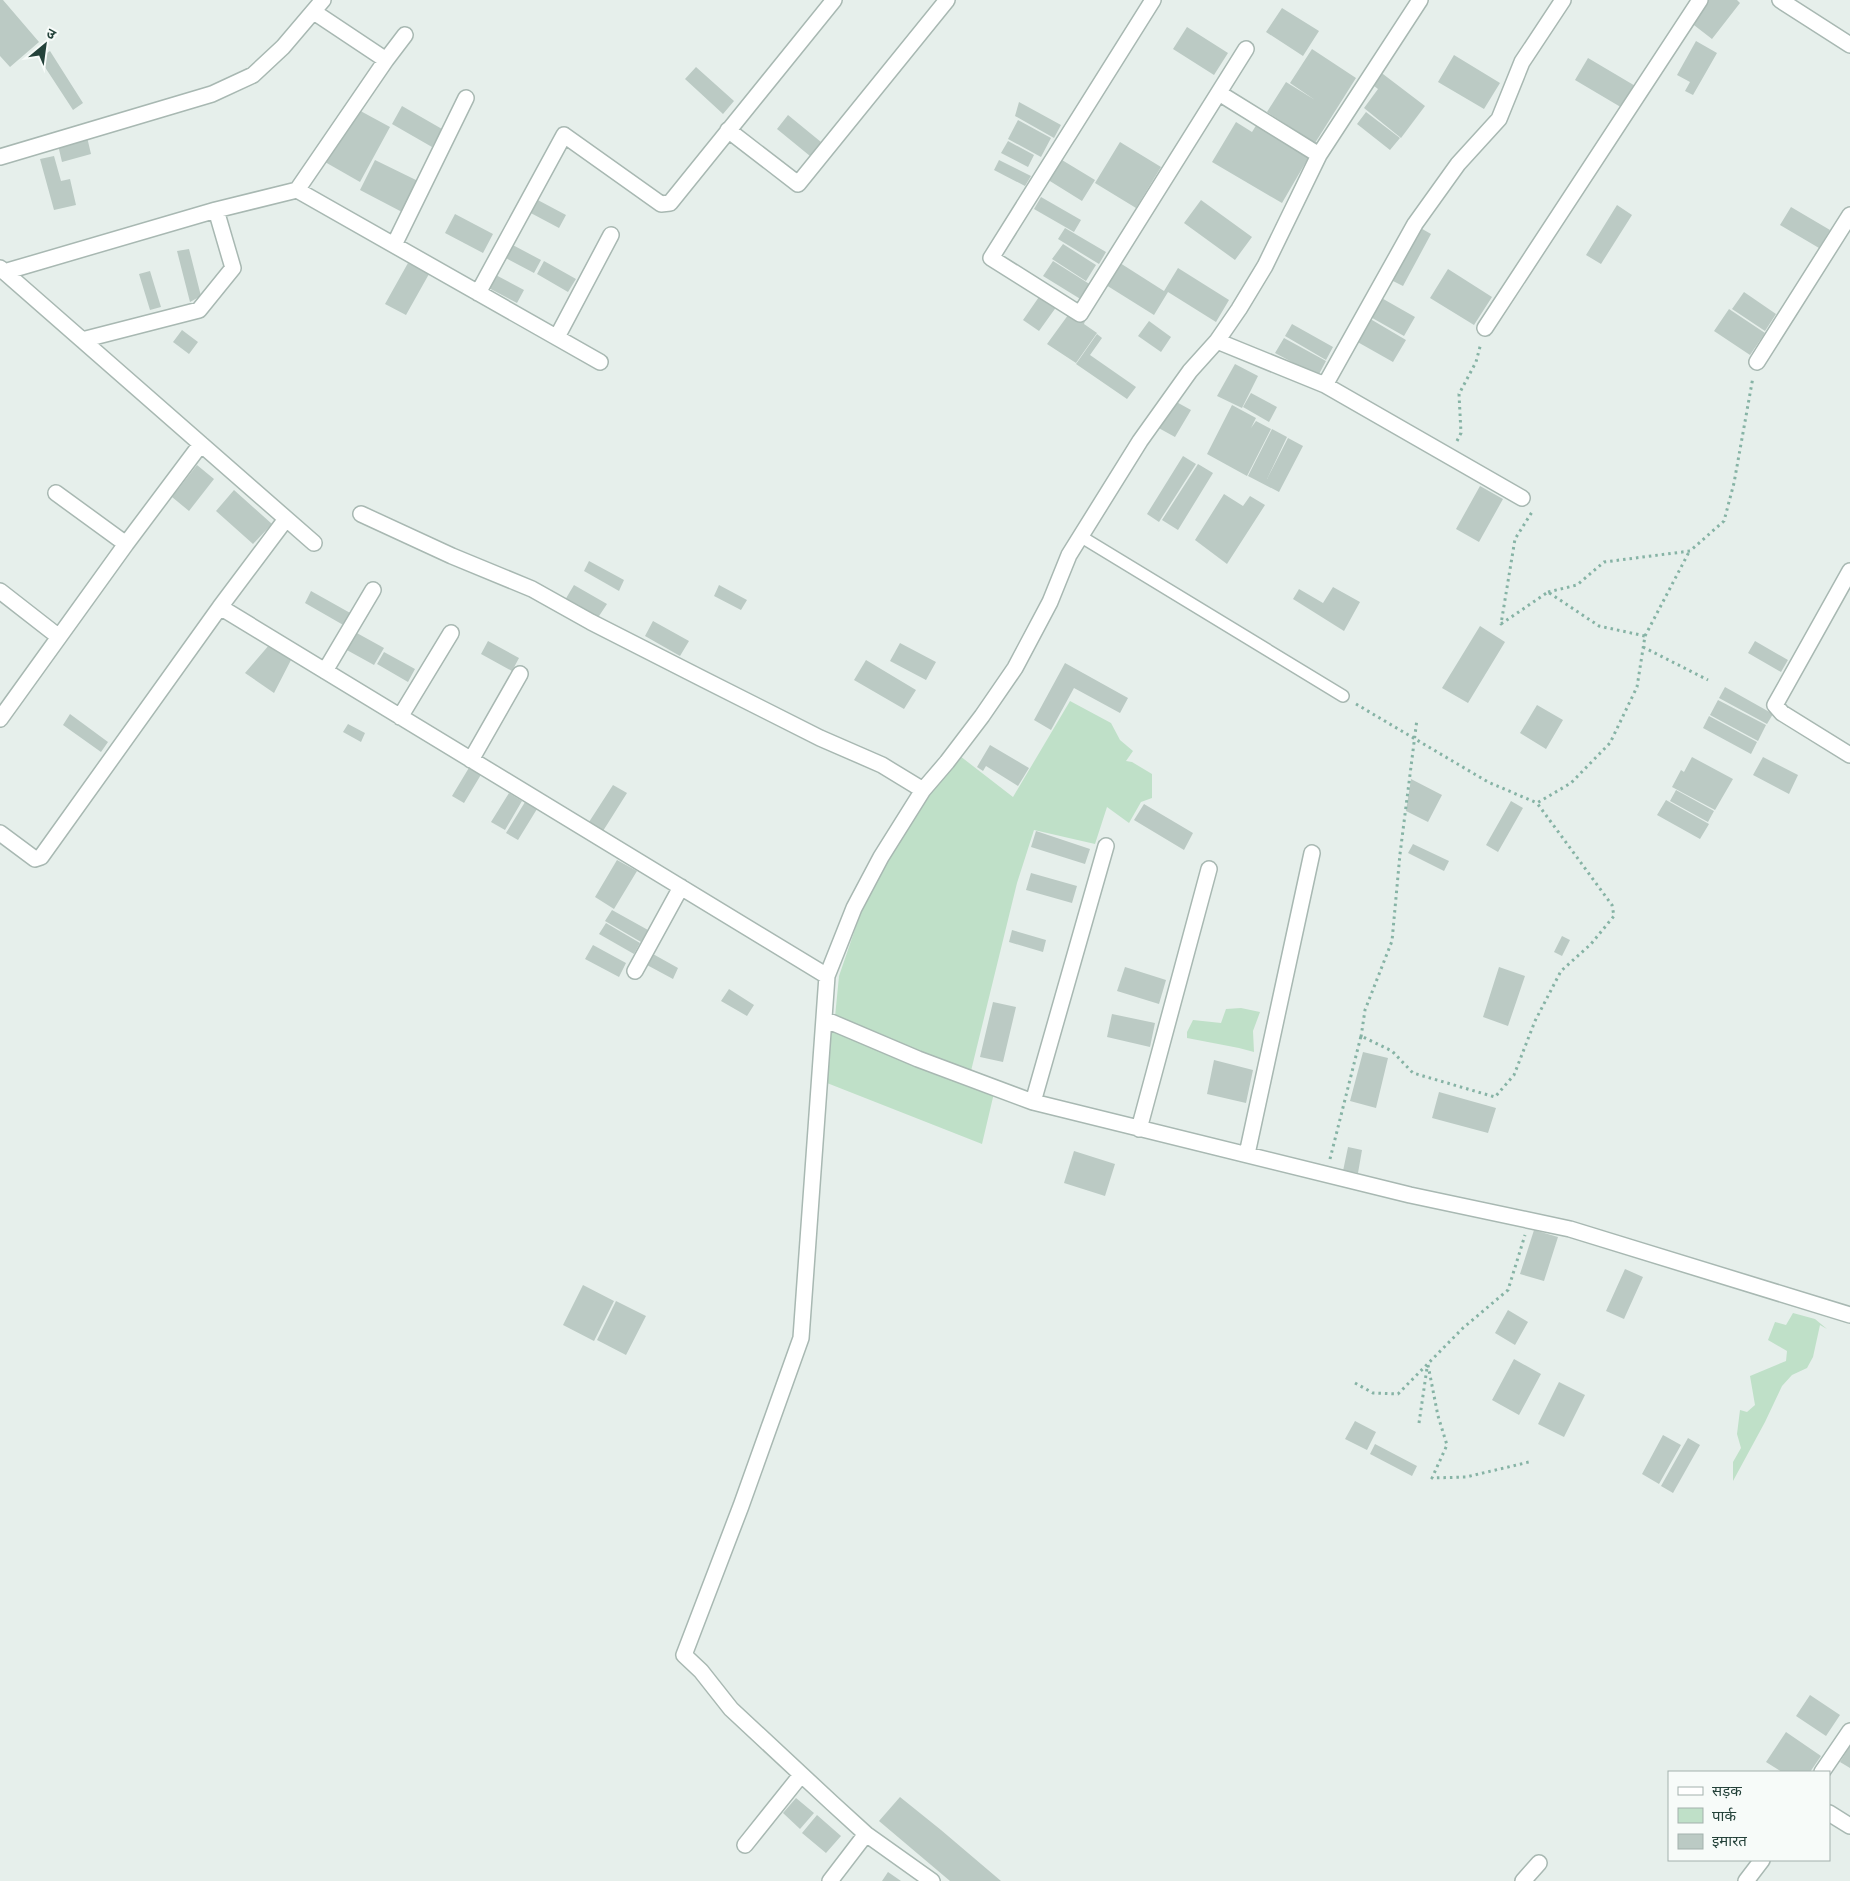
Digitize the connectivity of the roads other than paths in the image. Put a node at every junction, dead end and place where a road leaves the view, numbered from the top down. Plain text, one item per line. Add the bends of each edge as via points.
1 (323, 0) edge
2 (834, 0) edge
3 (948, 0) edge
4 (1153, 0) edge
5 (1420, 0) edge
6 (1564, 0) edge
7 (1700, 0) edge
8 (1780, 0) edge
9 (314, 12) junction
10 (405, 35) dead end
11 (1850, 45) edge
12 (1246, 49) dead end
13 (386, 60) junction
14 (1219, 93) junction
15 (466, 98) dead end
16 (728, 130) junction
17 (1320, 155) junction
18 (0, 157) edge
19 (297, 190) junction
20 (216, 210) junction
21 (1850, 215) edge
22 (612, 235) dead end
23 (394, 245) junction
24 (2, 270) edge
25 (478, 293) junction
26 (1485, 328) road end
27 (557, 338) junction
28 (82, 340) junction
29 (1218, 340) junction
30 (600, 362) dead end
31 (1757, 362) road end
32 (1325, 385) junction
33 (201, 444) junction
34 (56, 493) dead end
35 (1522, 498) road end
36 (360, 514) dead end
37 (286, 519) junction
38 (1080, 536) junction
39 (314, 543) dead end
40 (126, 544) junction
41 (1850, 570) edge
42 (373, 590) dead end
43 (0, 591) edge
44 (220, 607) junction
45 (451, 632) dead end
46 (59, 637) junction
47 (325, 671) junction
48 (520, 674) dead end
49 (1343, 696) road end
50 (400, 717) junction
51 (0, 719) edge
52 (1850, 755) edge
53 (471, 760) junction
54 (923, 790) junction
55 (2, 840) edge
56 (1106, 846) dead end
57 (1312, 853) dead end
58 (1209, 869) dead end
59 (681, 888) junction
60 (635, 971) dead end
61 (827, 976) junction
62 (824, 1019) junction
63 (1033, 1102) junction
64 (1140, 1129) junction
65 (1247, 1154) junction
66 (1850, 1316) edge
67 (1850, 1731) edge
68 (1823, 1771) edge
69 (801, 1775) junction
70 (1830, 1814) edge
71 (1850, 1826) edge
72 (866, 1834) junction
73 (745, 1845) dead end
74 (1761, 1861) edge
75 (1539, 1863) dead end
76 (830, 1881) edge
77 (932, 1881) edge
78 (1523, 1881) edge
79 (1746, 1881) edge

1 - 9 street
2 - 16 street
3 - 16 street via 798,184
4 - 14 street via 991,258 1080,314
5 - 17 street
6 - 32 street via 1522,62 1499,119 1458,164 1415,224
7 - 26 street
8 - 11 street
9 - 13 street
9 - 18 street via 252,75 212,94
10 - 13 street
12 - 14 street
13 - 19 street
14 - 17 street
15 - 23 street
16 - 25 street via 670,203 661,204 564,135
17 - 29 street via 1265,266
19 - 20 street
19 - 23 street
20 - 24 street
20 - 28 street via 234,268 198,310
21 - 31 street
22 - 27 street
23 - 25 street
24 - 28 street
25 - 27 street
27 - 30 street
28 - 33 street
29 - 32 street
29 - 38 street via 1190,371 1140,441
32 - 35 street
33 - 37 street
33 - 40 street
34 - 40 street
36 - 54 street via 532,589 820,738 882,765
37 - 39 street
37 - 44 street
38 - 49 lane
38 - 54 street via 1015,668 982,716
40 - 46 street
41 - 52 street via 1774,705
42 - 47 street
43 - 46 street
44 - 47 street
44 - 55 street via 41,857 35,859
45 - 50 street
46 - 51 street
47 - 50 street
48 - 53 street
50 - 53 street
53 - 59 street
54 - 61 street via 880,857 854,908
56 - 63 street
57 - 65 street
58 - 64 street
59 - 60 street
59 - 61 street
61 - 62 street
62 - 63 street
62 - 69 street via 801,1338 684,1655 731,1709
63 - 64 street
64 - 65 street
65 - 66 street via 1410,1195 1570,1229
67 - 68 street
69 - 72 street
69 - 73 street
70 - 71 street
72 - 76 street
72 - 77 street
74 - 79 street
75 - 78 street

